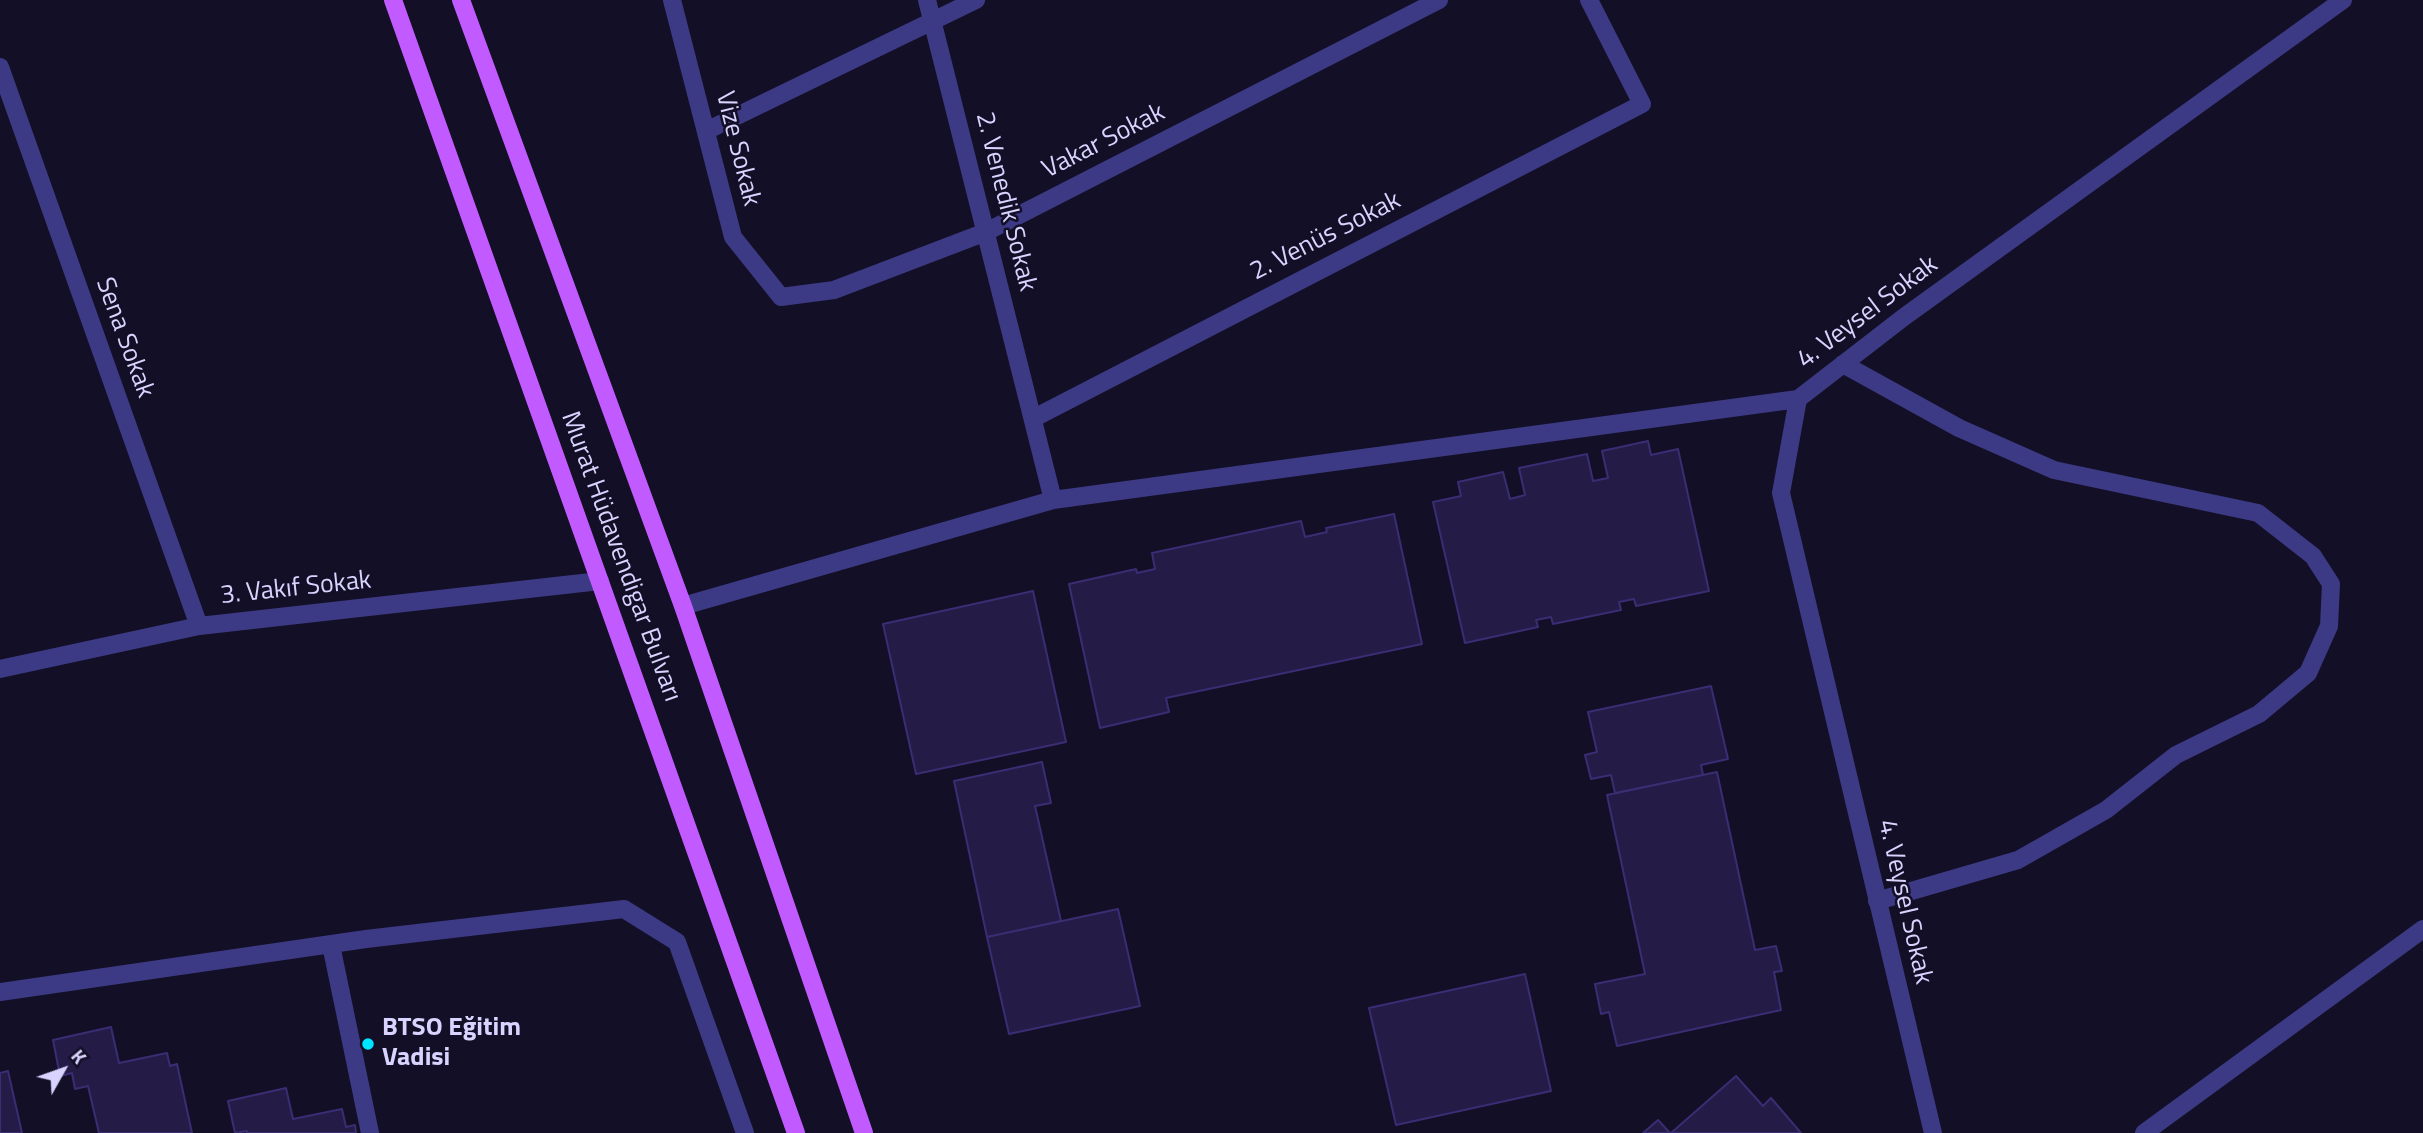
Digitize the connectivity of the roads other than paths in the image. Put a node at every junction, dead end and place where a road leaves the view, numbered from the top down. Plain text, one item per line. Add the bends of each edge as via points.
1 (393, 0) edge
2 (461, 0) edge
3 (672, 0) edge
4 (927, 0) edge
5 (976, 0) edge
6 (1439, 0) edge
7 (1588, 0) edge
8 (2343, 0) edge
9 (932, 22) junction
10 (0, 67) edge
11 (706, 131) junction
12 (986, 232) junction
13 (781, 297) joint
14 (1843, 364) junction
15 (1798, 399) junction
16 (1034, 418) junction
17 (1053, 500) junction
18 (600, 581) junction
19 (683, 606) junction
20 (200, 626) junction
21 (0, 668) edge
22 (1877, 901) junction
23 (2423, 929) edge
24 (331, 945) junction
25 (0, 992) edge
26 (370, 1133) edge
27 (745, 1133) edge
28 (796, 1133) edge
29 (864, 1133) edge
30 (1933, 1133) edge
31 (2144, 1133) edge

1 - 18 main road, Murat Hüdavendigar Bulvarı
2 - 19 main road, Murat Hüdavendigar Bulvarı
3 - 11 street, Vize Sokak
4 - 9 street, 2. Venedik Sokak
5 - 9 street
6 - 12 street, Vakar Sokak
7 - 16 street, 2. Venüs Sokak via 1642,104
8 - 14 street, 4. Veysel Sokak
9 - 11 street
9 - 12 street, 2. Venedik Sokak
10 - 20 street, Sena Sokak
11 - 13 street, Vize Sokak via 733,237
12 - 13 street, Vakar Sokak via 834,290
12 - 16 street, 2. Venedik Sokak
14 - 15 street, 4. Veysel Sokak
14 - 22 street via 1959,428 2054,470 2258,513 2313,556 2331,584 2329,626 2308,673 2259,714 2176,755 2106,810 2018,860
15 - 17 street
15 - 22 street, 4. Veysel Sokak via 1781,494
16 - 17 street, 2. Venedik Sokak
17 - 19 street
18 - 20 street, 3. Vakıf Sokak
18 - 28 main road, Murat Hüdavendigar Bulvarı
19 - 29 main road, Murat Hüdavendigar Bulvarı
20 - 21 street, 3. Vakıf Sokak
22 - 30 street, 4. Veysel Sokak
23 - 31 street
24 - 25 street
24 - 26 street
24 - 27 street via 624,909 677,942

